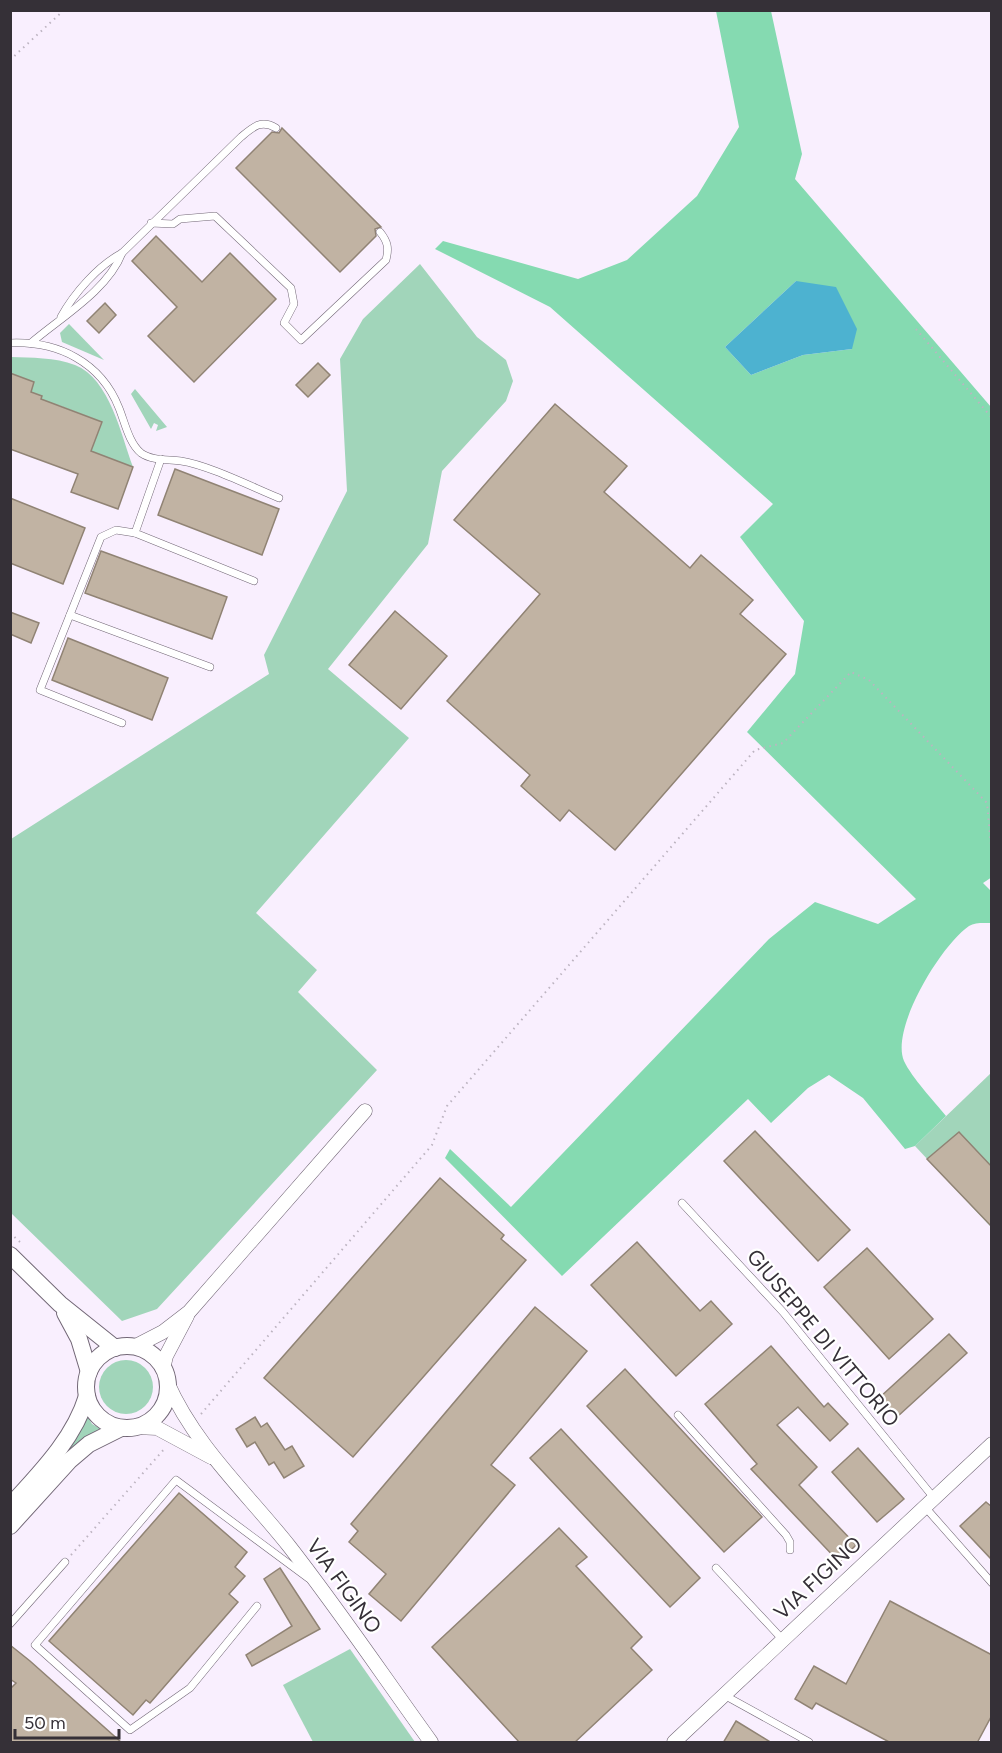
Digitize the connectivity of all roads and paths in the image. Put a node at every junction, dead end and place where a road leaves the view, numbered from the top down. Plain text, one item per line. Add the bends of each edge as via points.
1 (64, 10) edge
2 (10, 60) edge
3 (276, 128) dead end
4 (151, 223) junction
5 (380, 232) dead end
6 (916, 329) dead end
7 (10, 343) edge
8 (31, 343) junction
9 (992, 418) edge
10 (160, 459) junction
11 (279, 498) dead end
12 (135, 533) junction
13 (254, 581) dead end
14 (70, 615) junction
15 (210, 667) dead end
16 (122, 723) dead end
17 (992, 856) edge
18 (365, 1112) dead end
19 (682, 1203) dead end
20 (10, 1233) edge
21 (27, 1249) dead end
22 (10, 1255) edge
23 (60, 1304) junction
24 (189, 1312) junction
25 (134, 1347) junction
26 (116, 1348) junction
27 (89, 1372) junction
28 (165, 1376) junction
29 (87, 1396) junction
30 (678, 1415) dead end
31 (190, 1424) junction
32 (129, 1427) junction
33 (176, 1436) junction
34 (992, 1444) edge
35 (215, 1460) junction
36 (930, 1503) junction
37 (10, 1506) edge
38 (10, 1526) edge
39 (790, 1550) dead end
40 (65, 1562) joint
41 (716, 1568) dead end
42 (992, 1583) edge
43 (316, 1584) junction
44 (257, 1606) dead end
45 (10, 1624) edge
46 (783, 1640) junction
47 (724, 1695) junction
48 (431, 1743) edge
49 (674, 1743) edge
50 (809, 1743) edge

1 - 2 path
3 - 4 lane via 267,123 252,128
4 - 5 lane via 173,224 180,219 215,216 291,288 294,304 284,322 301,340 386,260 389,250
4 - 8 lane
6 - 9 path
7 - 8 lane
8 - 10 lane via 68,352 96,371 118,405 132,442 141,453
10 - 11 lane via 183,461
10 - 12 lane
12 - 13 lane
12 - 14 lane via 116,530 100,537
14 - 15 lane
14 - 16 lane via 40,690
17 - 31 path via 987,803 869,680 850,672 783,743 755,750 447,1106 432,1145
18 - 24 street
19 - 36 lane, GIUSEPPE DI VITTORIO via 783,1312
20 - 21 path
22 - 23 street
23 - 26 street
23 - 27 street via 79,1339
24 - 25 street
24 - 28 street via 166,1356
25 - 26 street
25 - 28 street via 152,1355
26 - 27 street via 99,1357
27 - 29 street
28 - 31 street, VIA FIGINO
28 - 32 street via 163,1407 151,1420
29 - 32 street via 102,1419
29 - 37 street via 73,1430
30 - 39 lane via 786,1534
31 - 35 street, VIA FIGINO
32 - 33 street, VIA FIGINO via 157,1428
32 - 38 street via 89,1444
33 - 35 street, VIA FIGINO
33 - 40 path
34 - 36 street, VIA FIGINO
35 - 43 street, VIA FIGINO via 267,1518
36 - 42 lane, GIUSEPPE DI VITTORIO
36 - 46 street, VIA FIGINO
40 - 45 lane
41 - 46 lane
43 - 44 lane via 176,1480 35,1645 130,1730 190,1688
43 - 48 street, VIA FIGINO
46 - 47 street, VIA FIGINO
47 - 49 street, VIA FIGINO
47 - 50 lane

